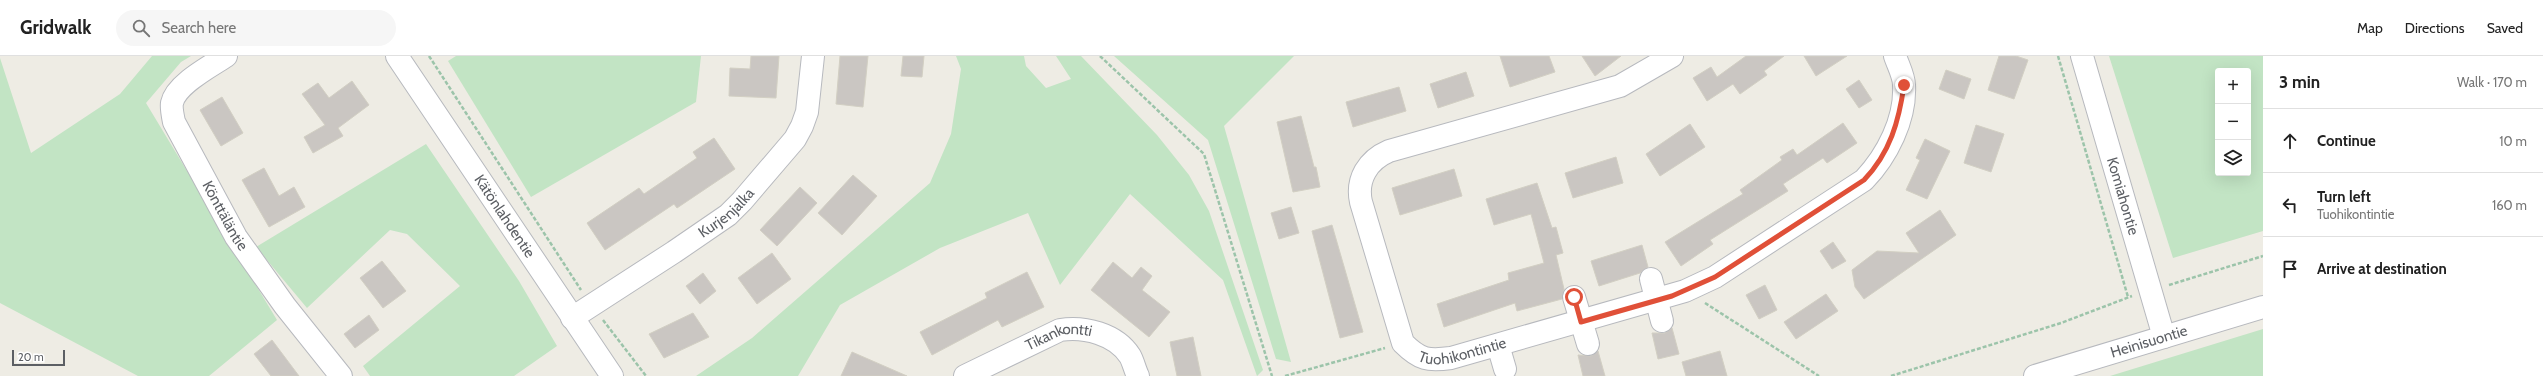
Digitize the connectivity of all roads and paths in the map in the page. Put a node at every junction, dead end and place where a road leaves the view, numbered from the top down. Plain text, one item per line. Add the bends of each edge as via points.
1 (226, 56) edge
2 (397, 56) edge
3 (429, 56) edge
4 (813, 56) edge
5 (1100, 56) edge
6 (1895, 56) edge
7 (2058, 56) edge
8 (2082, 56) edge
9 (1658, 60) edge
10 (2263, 256) edge
11 (1651, 279) dead end
12 (2150, 290) junction
13 (1686, 291) junction
14 (1574, 297) dead end
15 (2128, 297) junction
16 (1657, 300) junction
17 (591, 306) junction
18 (2263, 307) edge
19 (572, 318) junction
20 (1662, 321) dead end
21 (1581, 322) junction
22 (2164, 337) junction
23 (1403, 343) junction
24 (1588, 344) dead end
25 (1498, 345) junction
26 (1505, 369) dead end
27 (341, 376) edge
28 (612, 376) edge
29 (646, 376) edge
30 (964, 376) edge
31 (1138, 376) edge
32 (1272, 376) edge
33 (1285, 376) edge
34 (1818, 376) edge
35 (1891, 376) edge
36 (2035, 376) edge

1 - 27 street, Könttäläntie via 179,90 172,103 174,122 236,237 285,306
2 - 19 street, Kätönlahdentie
3 - 17 path
4 - 17 street, Kurjenjalka via 807,112 802,126 795,139 768,172 728,215
5 - 32 path via 1204,154
6 - 13 street, Tuohikontintie via 1904,85 1901,109 1892,138 1878,166 1864,180 1715,277
7 - 15 path
8 - 12 street, Komiahontie
9 - 23 street, Tuohikontintie via 1620,86 1377,156 1360,180 1359,192
10 - 12 path
11 - 16 street
12 - 15 path
12 - 22 street, Komiahontie
13 - 16 street, Tuohikontintie
13 - 34 path
14 - 21 street
15 - 35 path via 2061,323
16 - 20 street
16 - 21 street, Tuohikontintie
17 - 19 street, Kurjenjalka
17 - 29 path
18 - 22 street, Heinisuontie
19 - 28 street, Kätönlahdentie
21 - 24 street
21 - 25 street, Tuohikontintie
22 - 36 street, Heinisuontie
23 - 25 street, Tuohikontintie via 1416,355 1432,360 1451,358
23 - 33 path
25 - 26 street
30 - 31 street, Tikankontti via 1060,330 1076,327 1110,339 1122,347 1130,356

